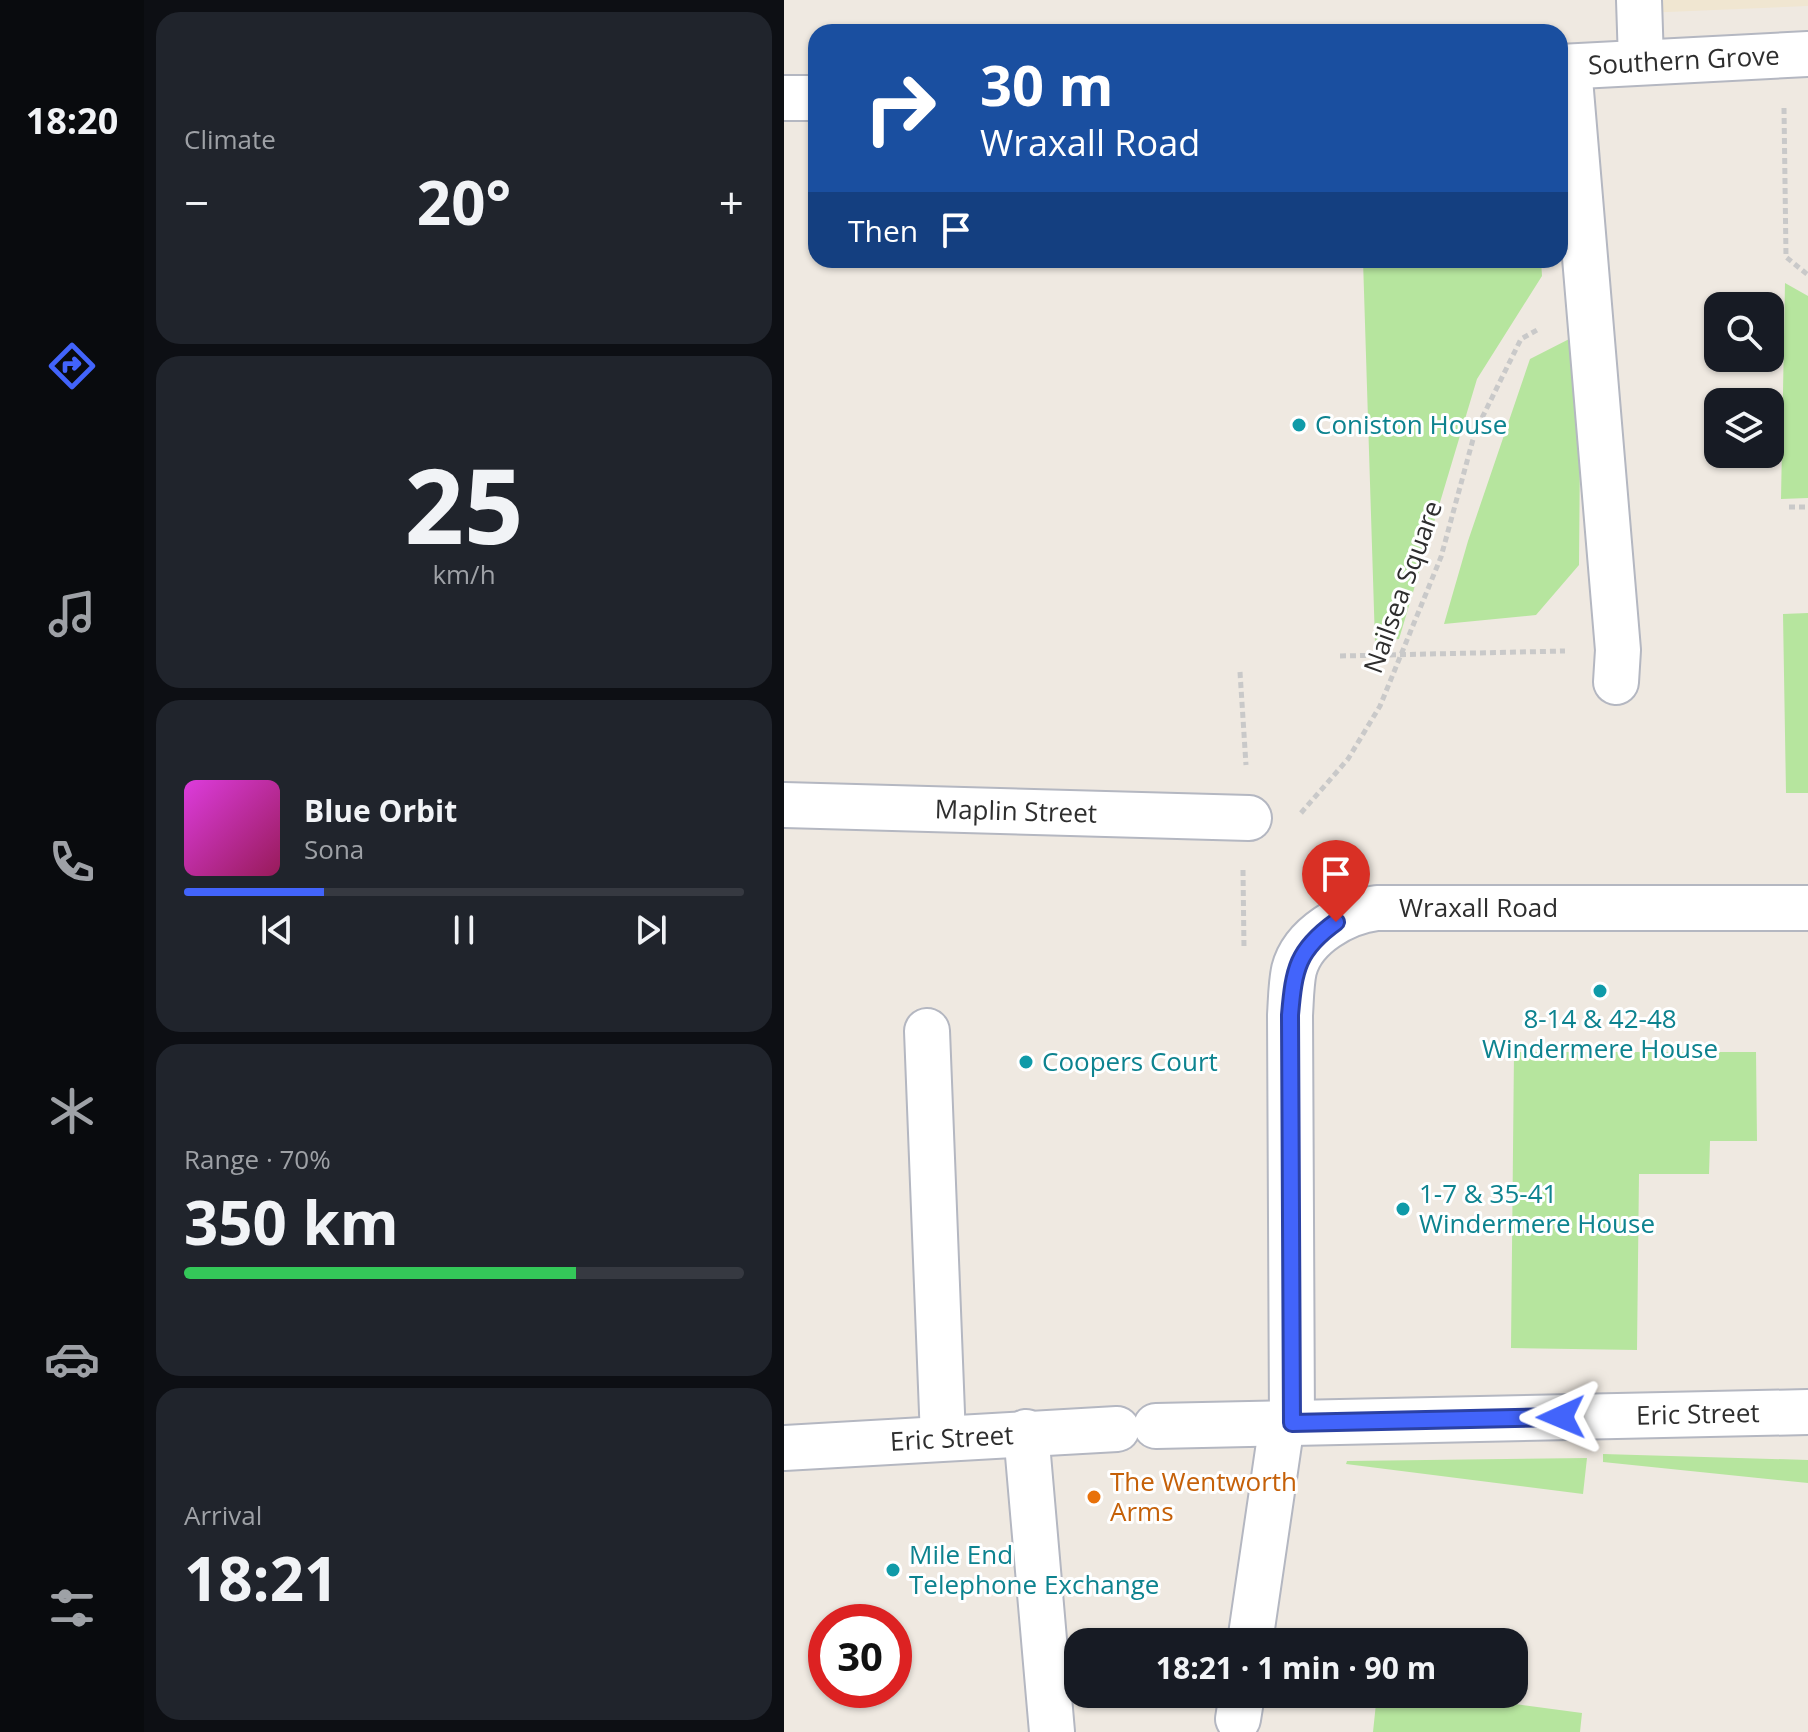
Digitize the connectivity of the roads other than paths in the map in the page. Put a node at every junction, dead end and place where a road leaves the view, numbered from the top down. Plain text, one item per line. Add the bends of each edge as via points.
1 (1639, 0) edge
2 (1796, 55) edge
3 (1641, 61) junction
4 (1568, 67) edge
5 (784, 98) edge
6 (808, 98) edge
7 (1568, 103) edge
8 (1617, 666) road end
9 (784, 805) edge
10 (1249, 818) road end
11 (1808, 908) edge
12 (927, 1031) dead end
13 (1808, 1412) edge
14 (1287, 1423) junction
15 (1026, 1432) junction
16 (943, 1438) junction
17 (784, 1448) edge
18 (1252, 1628) edge
19 (1052, 1732) edge

1 - 3 street
2 - 3 street, Southern Grove
3 - 4 street, Southern Grove
5 - 6 street
7 - 8 street via 1590,298
9 - 10 street, Maplin Street
11 - 14 street, Wraxall Road via 1354,911 1315,937 1294,967 1290,1015 1309,1087
12 - 16 street
13 - 14 street, Eric Street
14 - 15 street, Eric Street
14 - 18 street, Wraxall Road
15 - 16 street, Eric Street
15 - 19 street
16 - 17 street, Eric Street

